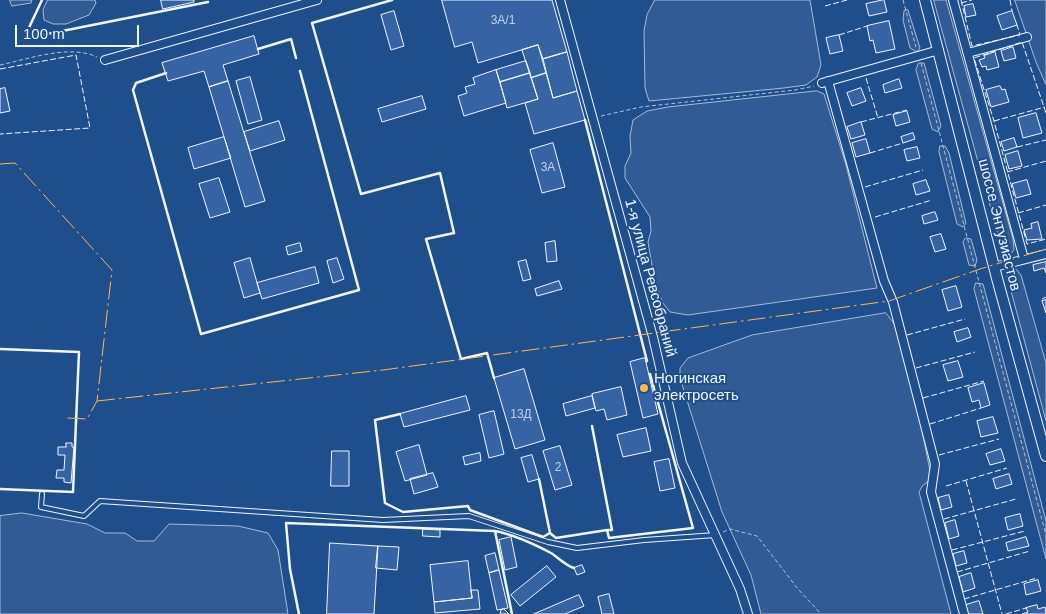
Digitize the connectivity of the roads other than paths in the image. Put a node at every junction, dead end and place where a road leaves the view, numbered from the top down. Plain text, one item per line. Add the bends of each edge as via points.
1 (316, 0) edge
2 (560, 0) edge
3 (925, 0) edge
4 (953, 0) edge
5 (1027, 37) dead end
6 (938, 50) junction
7 (968, 53) junction
8 (104, 60) road end
9 (1046, 254) edge
10 (1024, 259) junction
11 (994, 267) junction
12 (1046, 456) edge
13 (42, 494) dead end
14 (716, 535) junction
15 (748, 614) edge
16 (964, 614) edge

1 - 8 street
2 - 14 street, 1-я улица Ревсобраний via 653,337 682,463
3 - 6 main road, шоссе Энтузиастов
4 - 7 street
5 - 7 street
6 - 11 main road, шоссе Энтузиастов
6 - 16 street via 825,82 893,302 935,464 931,492
7 - 10 street
9 - 10 street
10 - 11 street
11 - 12 main road, шоссе Энтузиастов
13 - 14 lane via 41,507 84,516 100,501 383,520 469,516 577,548
14 - 15 street, 1-я улица Ревсобраний

